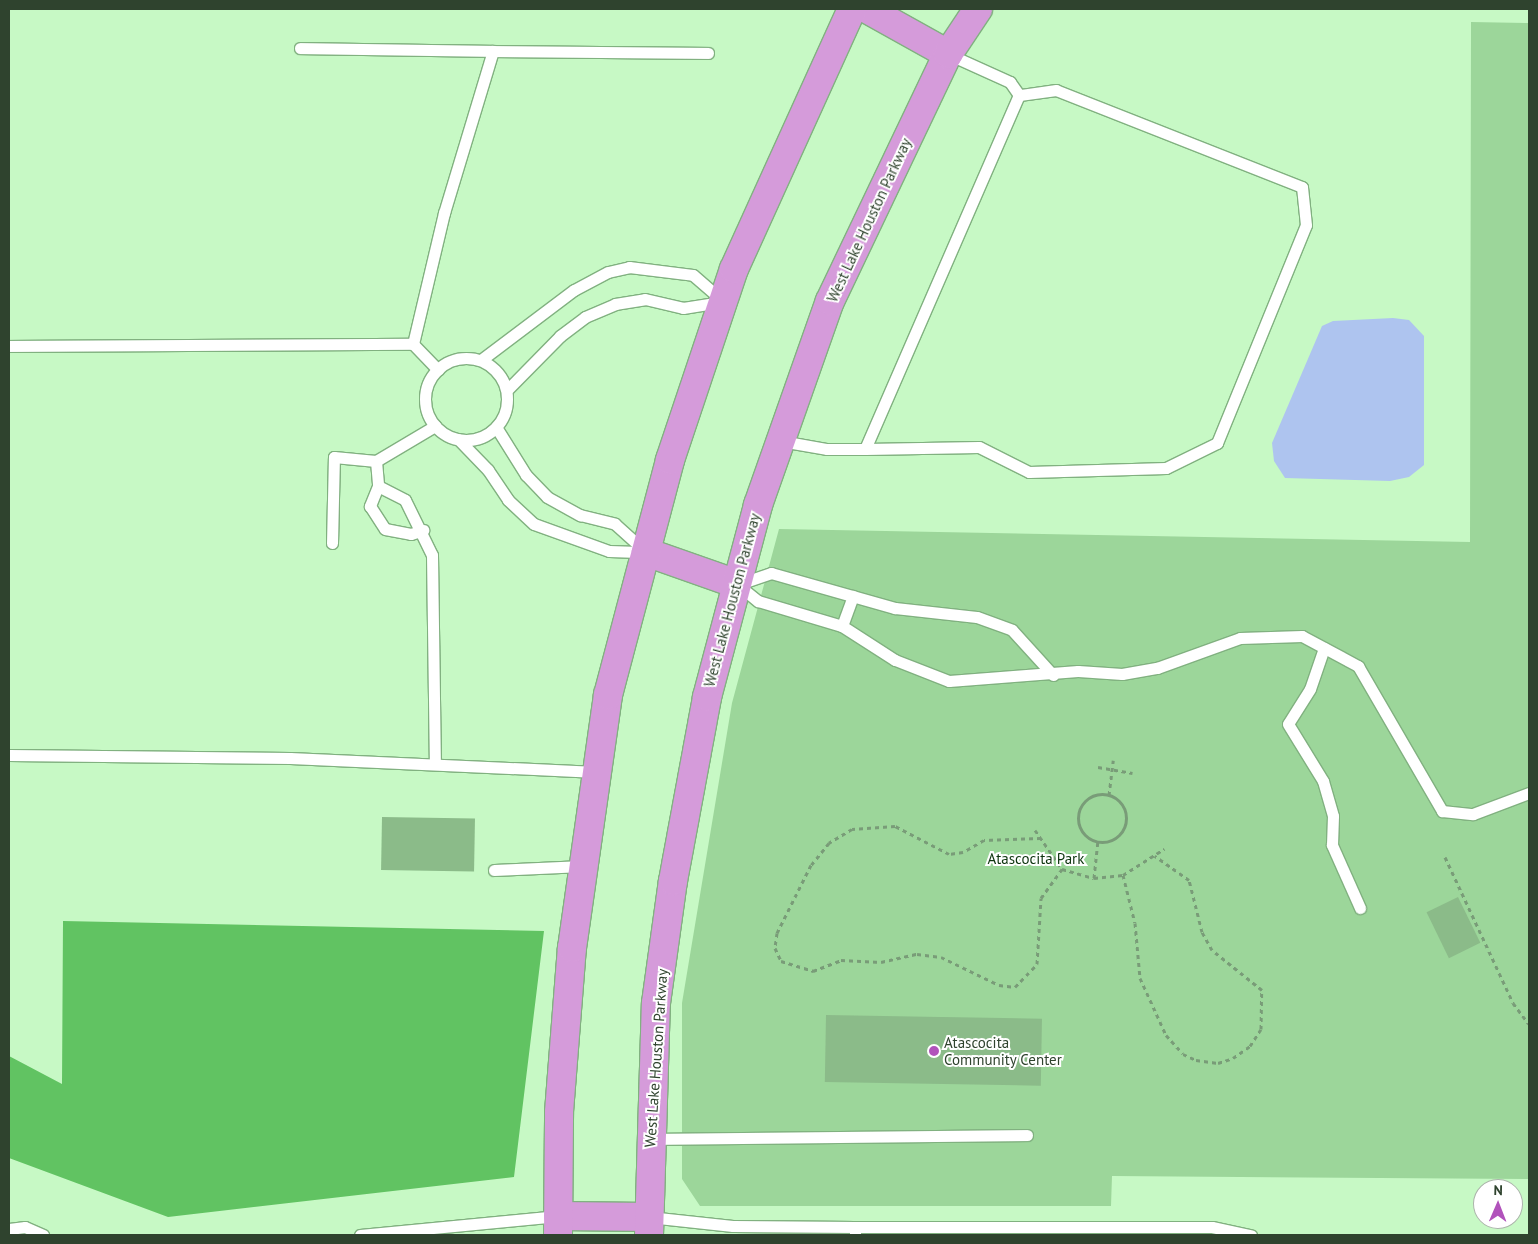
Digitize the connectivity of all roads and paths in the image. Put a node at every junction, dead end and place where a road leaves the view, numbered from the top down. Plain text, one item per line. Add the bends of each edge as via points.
1 (852, 9) edge
2 (867, 9) edge
3 (978, 9) edge
4 (300, 48) dead end
5 (493, 50) junction
6 (708, 52) dead end
7 (948, 54) junction
8 (1019, 95) junction
9 (724, 301) junction
10 (413, 344) junction
11 (9, 346) edge
12 (481, 360) junction
13 (438, 370) junction
14 (507, 390) junction
15 (435, 426) junction
16 (496, 427) junction
17 (458, 439) junction
18 (779, 441) junction
19 (864, 449) junction
20 (376, 461) junction
21 (378, 486) junction
22 (424, 530) junction
23 (332, 543) dead end
24 (646, 552) junction
25 (737, 584) junction
26 (853, 596) junction
27 (842, 626) junction
28 (1324, 648) junction
29 (1053, 675) junction
30 (9, 755) edge
31 (1114, 760) dead end
32 (435, 763) junction
33 (1098, 767) dead end
34 (598, 772) junction
35 (1112, 772) junction
36 (1132, 773) dead end
37 (1529, 793) edge
38 (1109, 795) junction
39 (1035, 830) dead end
40 (1041, 838) junction
41 (1098, 842) junction
42 (1164, 848) dead end
43 (1155, 856) junction
44 (1445, 857) dead end
45 (583, 866) junction
46 (1062, 868) junction
47 (494, 870) dead end
48 (1123, 876) junction
49 (1094, 878) junction
50 (1360, 908) dead end
51 (1529, 1024) edge
52 (1027, 1135) dead end
53 (650, 1138) junction
54 (558, 1226) edge
55 (649, 1226) edge
56 (9, 1228) edge
57 (733, 1230) edge
58 (855, 1231) edge
59 (43, 1235) edge
60 (360, 1235) edge
61 (1250, 1235) edge

1 - 9 main road via 788,143
2 - 7 main road
3 - 7 main road, West Lake Houston Parkway
4 - 5 lane
5 - 6 lane
5 - 10 lane via 444,213
7 - 8 lane via 1010,82
7 - 18 main road, West Lake Houston Parkway via 830,300
8 - 19 lane
8 - 19 lane via 1056,90 1302,187 1306,225 1216,443 1166,468 1029,472 980,446
9 - 12 lane via 693,275 629,267 608,272 574,290
9 - 14 lane via 683,308 645,299 615,304 585,317 560,336
9 - 24 main road via 670,460
10 - 11 lane
10 - 13 lane
12 - 13 lane via 454,359
12 - 14 lane via 497,372
13 - 15 lane via 425,400
14 - 16 lane via 507,403
15 - 17 lane
15 - 20 lane
16 - 17 lane via 485,436
16 - 24 lane via 526,475 547,497 580,515 615,524
17 - 24 lane via 488,470 508,500 534,524 609,551
18 - 19 lane via 827,449
18 - 25 main road, West Lake Houston Parkway
20 - 21 lane
20 - 23 lane via 334,457
21 - 22 lane via 405,500
21 - 22 lane via 370,506 385,529 411,534
22 - 32 lane via 433,578
24 - 25 main road
24 - 34 main road via 608,696
25 - 26 lane via 771,573
25 - 27 lane via 758,601
25 - 53 main road, West Lake Houston Parkway via 707,697 673,881 656,1004
26 - 27 lane
26 - 29 lane via 894,608 977,617 1012,630
27 - 29 lane via 895,660 948,681
28 - 29 lane via 1302,636 1240,638 1156,668 1122,674 1078,670
28 - 37 lane via 1363,673 1442,811 1473,814
28 - 50 lane via 1310,689 1288,724 1323,781 1332,816 1332,845
30 - 32 lane
31 - 35 path
32 - 34 lane
33 - 35 path
34 - 45 main road
35 - 36 path
35 - 38 path
38 - 41 path via 1126,810 1126,826 1115,840
38 - 41 path via 1092,796 1078,814 1084,835
39 - 40 path
40 - 46 path
40 - 46 path via 984,840 963,852 950,854 896,826 852,830 829,843 811,865 778,933 775,948 781,961 813,971 841,960 881,962 917,954 941,957 999,985 1015,988 1037,964 1041,898
41 - 49 path
42 - 43 path
43 - 48 path
43 - 48 path via 1189,880 1202,932 1212,950 1262,990 1261,1029 1250,1046 1233,1058 1218,1063 1196,1060 1183,1054 1166,1035 1140,978 1135,923
44 - 51 path via 1513,1002
45 - 47 lane
45 - 54 main road via 561,1089
46 - 49 path
48 - 49 path
52 - 53 lane
53 - 55 main road, West Lake Houston Parkway
54 - 55 main road
54 - 60 lane
55 - 57 lane
56 - 59 lane via 25,1226
57 - 58 lane
58 - 61 lane via 1212,1227

